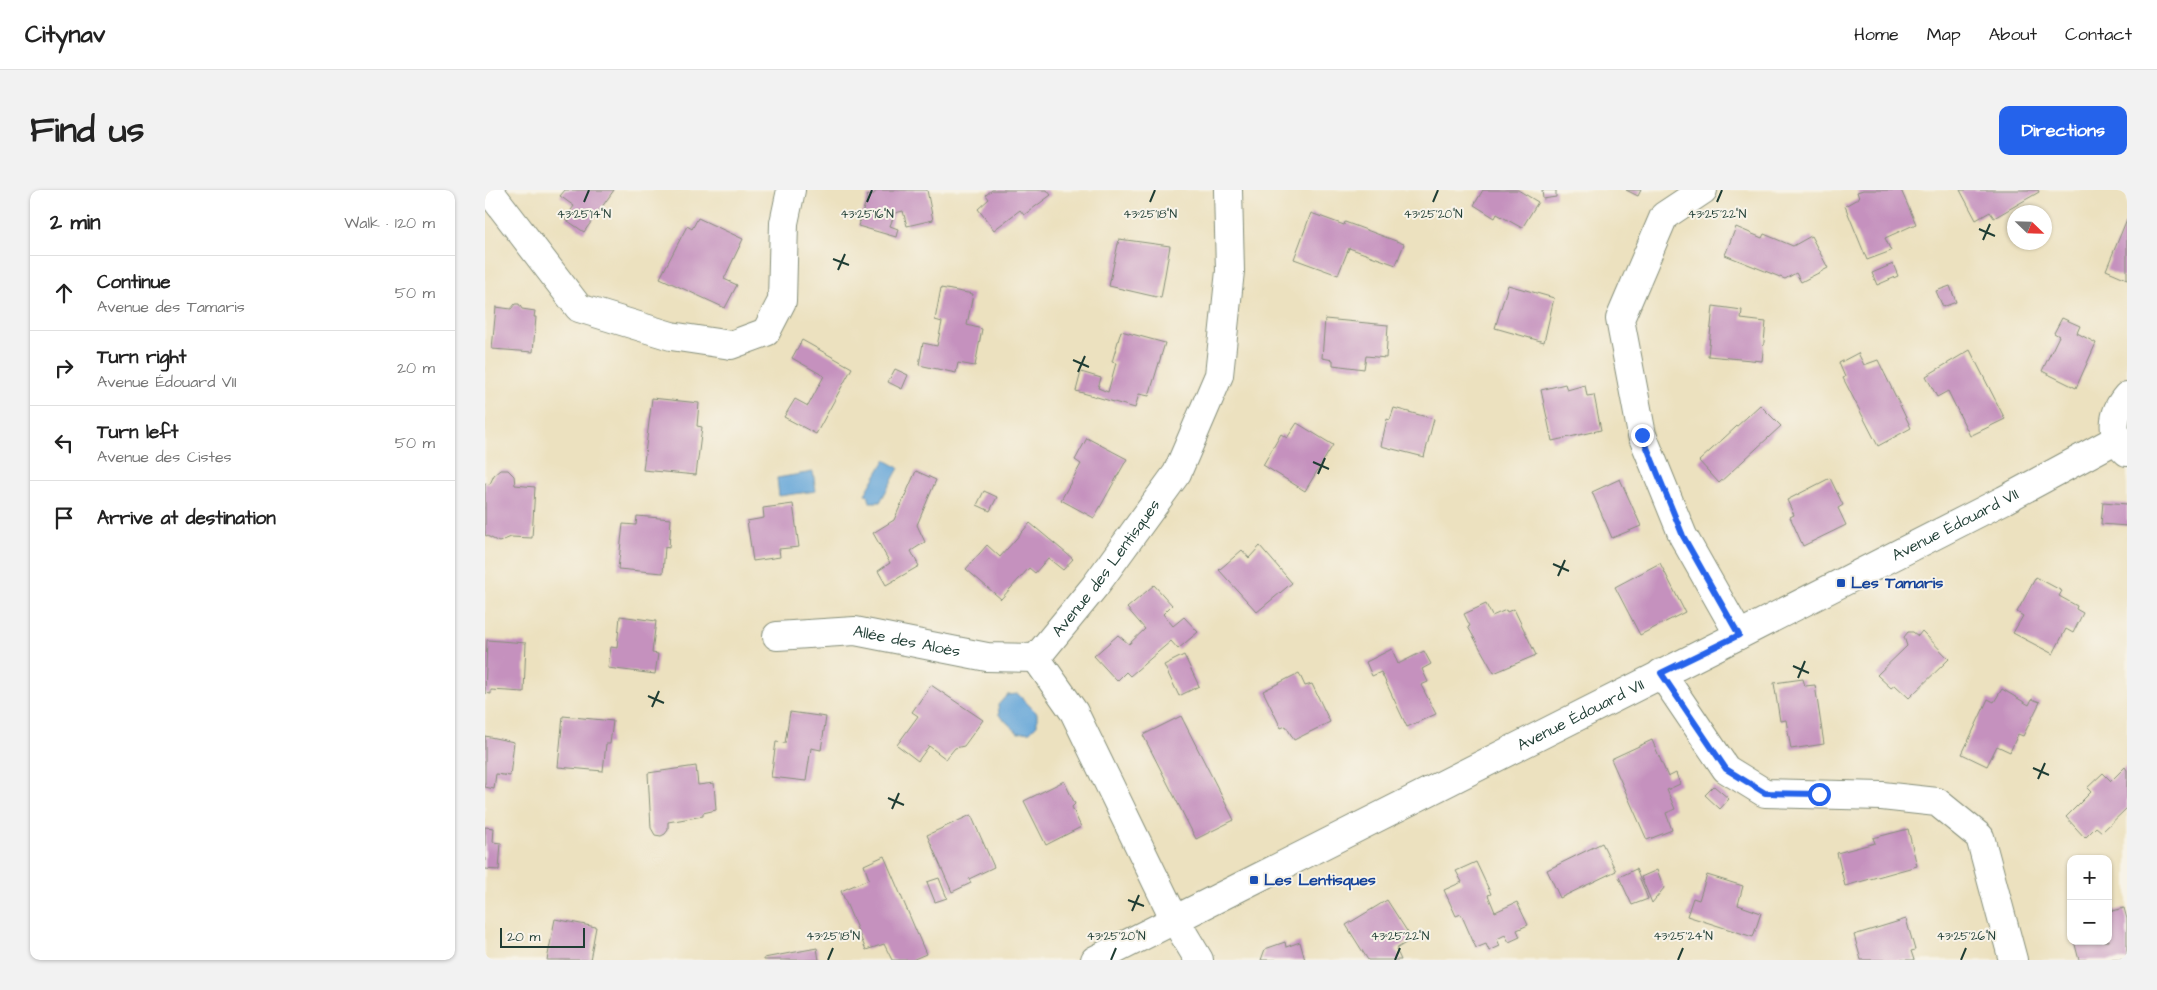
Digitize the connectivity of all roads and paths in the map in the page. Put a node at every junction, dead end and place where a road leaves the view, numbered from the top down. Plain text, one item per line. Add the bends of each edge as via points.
1 (791, 190) edge
2 (1229, 190) edge
3 (1703, 190) edge
4 (485, 192) edge
5 (2127, 396) edge
6 (2122, 445) edge
7 (1739, 635) junction
8 (777, 636) dead end
9 (1036, 658) junction
10 (1661, 673) junction
11 (1175, 920) junction
12 (1095, 960) edge
13 (1199, 960) edge
14 (2013, 960) edge

1 - 4 street via 784,223 782,301 766,332 731,345 671,336 579,308 494,197
2 - 9 street, Avenue des Lentisques via 1230,271 1219,375 1177,473 1095,586
3 - 7 street via 1664,216 1620,319 1642,435 1683,536
5 - 6 street, Avenue Édouard VII via 2115,415 2114,427
6 - 7 street, Avenue Édouard VII via 2004,500
7 - 10 street, Avenue Édouard VII
8 - 9 street, Allée des Aloès via 855,631 987,657
9 - 11 street via 1074,712
10 - 11 street, Avenue Édouard VII
10 - 14 street via 1726,769 1765,793 1882,796 1937,802 1980,837
11 - 12 street, Avenue Édouard VII
11 - 13 street

